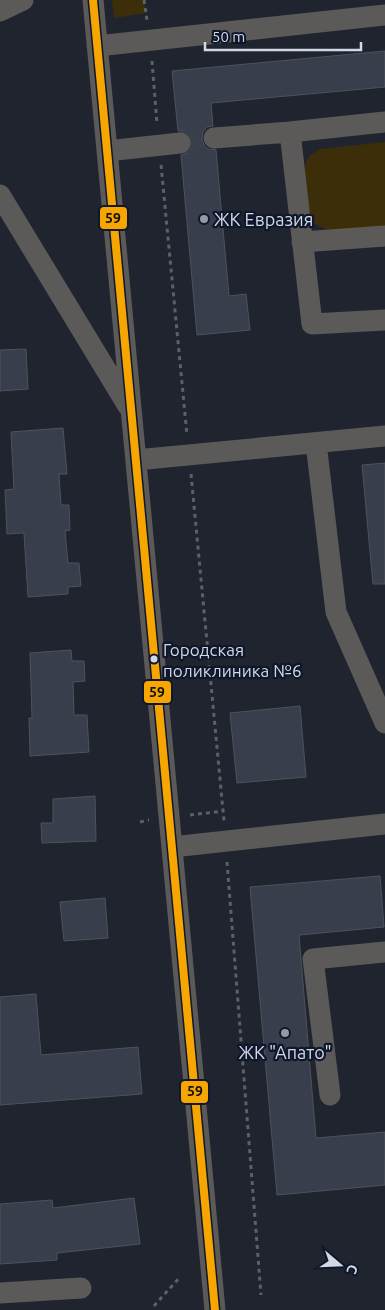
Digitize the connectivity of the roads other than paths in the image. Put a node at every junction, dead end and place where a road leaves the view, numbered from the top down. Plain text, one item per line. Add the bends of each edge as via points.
1 (21, 0) edge
2 (93, 0) edge
3 (0, 11) edge
4 (385, 15) edge
5 (97, 46) junction
6 (385, 122) edge
7 (290, 132) junction
8 (214, 138) tunnel mouth
9 (180, 143) tunnel mouth
10 (107, 152) junction
11 (0, 195) edge
12 (385, 236) edge
13 (302, 242) junction
14 (385, 320) edge
15 (131, 412) junction
16 (385, 436) edge
17 (316, 443) junction
18 (136, 460) junction
19 (385, 723) edge
20 (385, 824) edge
21 (172, 847) junction
22 (385, 952) edge
23 (330, 1095) dead end
24 (81, 1288) dead end
25 (0, 1293) edge
26 (215, 1310) edge

1 - 3 street
2 - 5 street
4 - 5 street
5 - 10 street
6 - 7 street
7 - 8 street
7 - 13 street
9 - 10 street
10 - 15 street
11 - 15 street
12 - 13 street
13 - 14 street via 312,324
15 - 18 street
16 - 17 street
17 - 18 street
17 - 19 street via 336,612
18 - 21 street
20 - 21 street
21 - 26 street
22 - 23 street via 313,958
24 - 25 street

